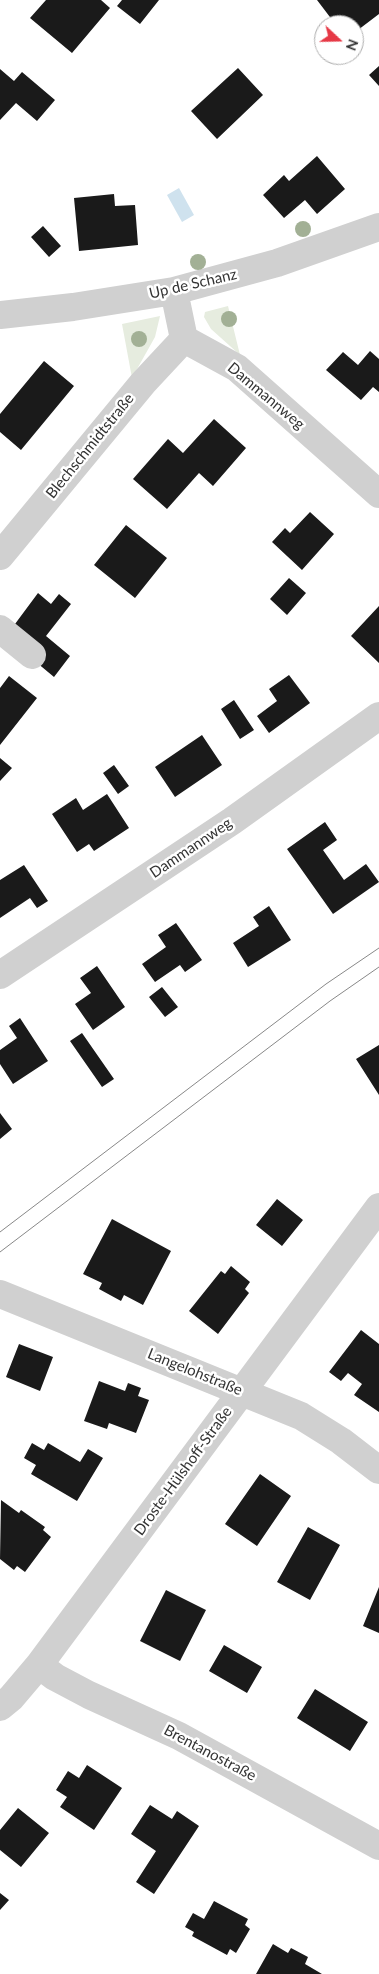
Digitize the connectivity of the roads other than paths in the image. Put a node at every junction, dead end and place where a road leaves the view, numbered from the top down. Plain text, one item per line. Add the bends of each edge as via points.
1 (379, 227) edge
2 (174, 291) junction
3 (0, 315) edge
4 (184, 339) junction
5 (379, 494) edge
6 (0, 556) edge
7 (0, 629) edge
8 (32, 654) dead end
9 (379, 716) edge
10 (0, 975) edge
11 (379, 1207) edge
12 (0, 1294) edge
13 (242, 1392) junction
14 (379, 1470) edge
15 (39, 1664) junction
16 (0, 1707) edge
17 (379, 1846) edge

1 - 2 street, Up de Schanz via 276,263
2 - 3 street, Up de Schanz
2 - 4 street
4 - 5 street, Dammannweg via 238,368
4 - 6 street, Blechschmidtstraße via 143,383
7 - 8 street
9 - 10 street, Dammannweg via 232,821
11 - 13 street, Droste-Hülshoff-Straße
12 - 13 street, Langelohstraße
13 - 14 street, Langelohstraße via 280,1406 321,1427
13 - 15 street, Droste-Hülshoff-Straße
15 - 16 street, Droste-Hülshoff-Straße
15 - 17 street, Brentanostraße via 89,1695 179,1736

